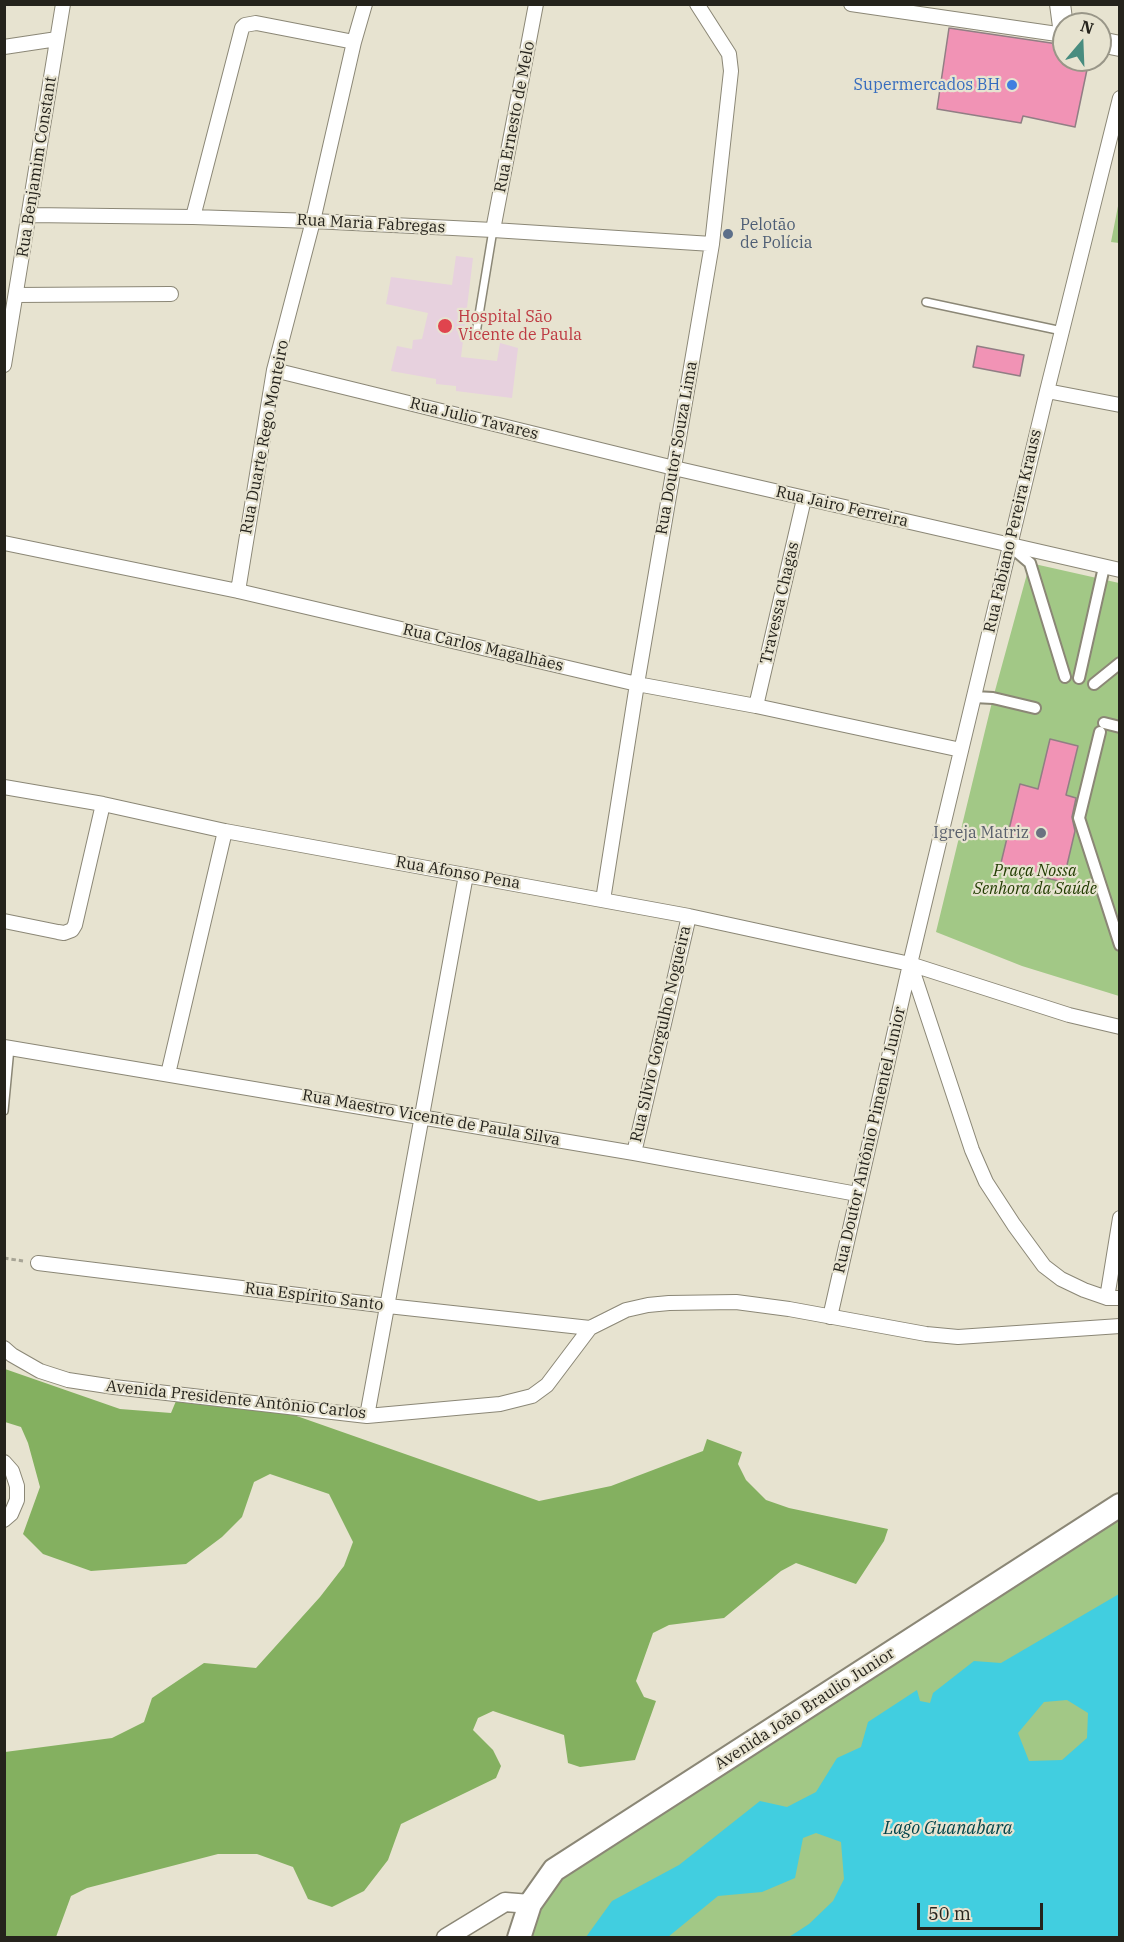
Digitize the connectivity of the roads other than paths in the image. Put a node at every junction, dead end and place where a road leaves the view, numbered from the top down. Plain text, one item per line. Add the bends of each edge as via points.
1 (63, 4) edge
2 (365, 4) edge
3 (536, 4) edge
4 (697, 4) edge
5 (851, 4) edge
6 (1052, 33) edge
7 (57, 39) junction
8 (354, 42) junction
9 (4, 47) edge
10 (1119, 98) edge
11 (29, 215) junction
12 (194, 217) junction
13 (313, 221) junction
14 (493, 230) junction
15 (712, 244) junction
16 (171, 294) dead end
17 (16, 295) junction
18 (926, 302) dead end
19 (1062, 331) junction
20 (476, 333) dead end
21 (4, 365) edge
22 (274, 370) junction
23 (1047, 391) junction
24 (1119, 405) edge
25 (674, 468) junction
26 (804, 499) junction
27 (4, 543) edge
28 (1010, 546) junction
29 (1104, 567) junction
30 (1119, 570) edge
31 (238, 591) junction
32 (1119, 663) edge
33 (1065, 677) dead end
34 (1079, 678) dead end
35 (637, 684) junction
36 (1094, 684) dead end
37 (974, 697) junction
38 (756, 706) junction
39 (1035, 708) dead end
40 (1119, 727) edge
41 (961, 750) junction
42 (4, 787) edge
43 (103, 804) junction
44 (225, 831) junction
45 (466, 875) junction
46 (603, 900) junction
47 (689, 915) junction
48 (4, 921) edge
49 (1119, 945) edge
50 (910, 964) junction
51 (1119, 1027) edge
52 (8, 1048) edge
53 (168, 1074) junction
54 (4, 1111) edge
55 (422, 1117) junction
56 (634, 1153) junction
57 (857, 1194) junction
58 (1119, 1218) edge
59 (38, 1263) road end
60 (1113, 1298) edge
61 (388, 1306) junction
62 (830, 1317) junction
63 (1119, 1326) edge
64 (590, 1328) junction
65 (4, 1348) edge
66 (367, 1416) junction
67 (4, 1462) edge
68 (1119, 1505) edge
69 (4, 1521) edge
70 (530, 1904) junction
71 (446, 1938) edge
72 (519, 1938) edge

1 - 7 street, Rua Benjamim Constant
2 - 8 street, Rua Duarte Rego Monteiro
3 - 14 street, Rua Ernesto de Melo
4 - 15 street, Rua Doutor Souza Lima via 727,50 731,63
5 - 6 street
7 - 9 street
7 - 11 street, Rua Benjamim Constant
8 - 12 street via 256,23 242,28
8 - 13 street, Rua Duarte Rego Monteiro
10 - 19 street, Rua Fabiano Pereira Krauss
11 - 12 street, Rua Maria Fabregas
11 - 17 street, Rua Benjamim Constant
12 - 13 street, Rua Maria Fabregas
13 - 14 street, Rua Maria Fabregas
13 - 22 street, Rua Duarte Rego Monteiro
14 - 15 street, Rua Maria Fabregas
14 - 20 lane
15 - 25 street, Rua Doutor Souza Lima
16 - 17 street
17 - 21 street, Rua Benjamim Constant
18 - 19 lane
19 - 23 street, Rua Fabiano Pereira Krauss
22 - 25 street, Rua Julio Tavares
22 - 31 street, Rua Duarte Rego Monteiro
23 - 24 street
23 - 28 street, Rua Fabiano Pereira Krauss
25 - 26 street, Rua Jairo Ferreira
25 - 35 street, Rua Doutor Souza Lima
26 - 28 street, Rua Jairo Ferreira
26 - 38 street, Travessa Chagas
27 - 31 street, Rua Carlos Magalhães
28 - 29 street
28 - 33 street via 1030,563
28 - 37 street, Rua Fabiano Pereira Krauss
29 - 30 street
29 - 34 street
31 - 35 street, Rua Carlos Magalhães
32 - 36 street
35 - 38 street, Rua Carlos Magalhães
35 - 46 street, Rua Doutor Souza Lima
37 - 39 street
37 - 41 street, Rua Fabiano Pereira Krauss
38 - 41 street, Rua Carlos Magalhães
40 - 49 street via 1102,728 1079,818
41 - 50 street, Rua Fabiano Pereira Krauss
42 - 43 street, Rua Afonso Pena
43 - 44 street, Rua Afonso Pena
43 - 48 street via 72,930 58,932
44 - 45 street, Rua Afonso Pena
44 - 53 street
45 - 46 street, Rua Afonso Pena
45 - 55 street
46 - 47 street, Rua Afonso Pena
47 - 50 street, Rua Afonso Pena
47 - 56 street, Rua Silvio Gorgulho Nogueira
50 - 51 street via 1070,1016
50 - 57 street, Rua Doutor Antônio Pimentel Junior
50 - 60 street via 986,1182 1044,1266 1084,1290
52 - 53 street, Rua Maestro Vicente de Paula Silva
52 - 54 lane
53 - 55 street, Rua Maestro Vicente de Paula Silva
55 - 56 street, Rua Maestro Vicente de Paula Silva
55 - 61 street
56 - 57 street, Rua Maestro Vicente de Paula Silva
57 - 62 street, Rua Doutor Antônio Pimentel Junior
58 - 60 street
59 - 61 street, Rua Espírito Santo
61 - 64 street, Rua Espírito Santo
61 - 66 street
62 - 63 street, Avenida Presidente Antônio Carlos via 958,1336
62 - 64 street, Avenida Presidente Antônio Carlos via 736,1302 669,1303 626,1310
64 - 66 street, Avenida Presidente Antônio Carlos via 547,1385 531,1396 500,1404
65 - 66 street, Avenida Presidente Antônio Carlos via 40,1371 68,1380
67 - 69 street via 17,1486 17,1500
68 - 70 main road, Avenida João Braulio Junior via 554,1870
70 - 71 street via 505,1902
70 - 72 main road, Avenida João Braulio Junior

